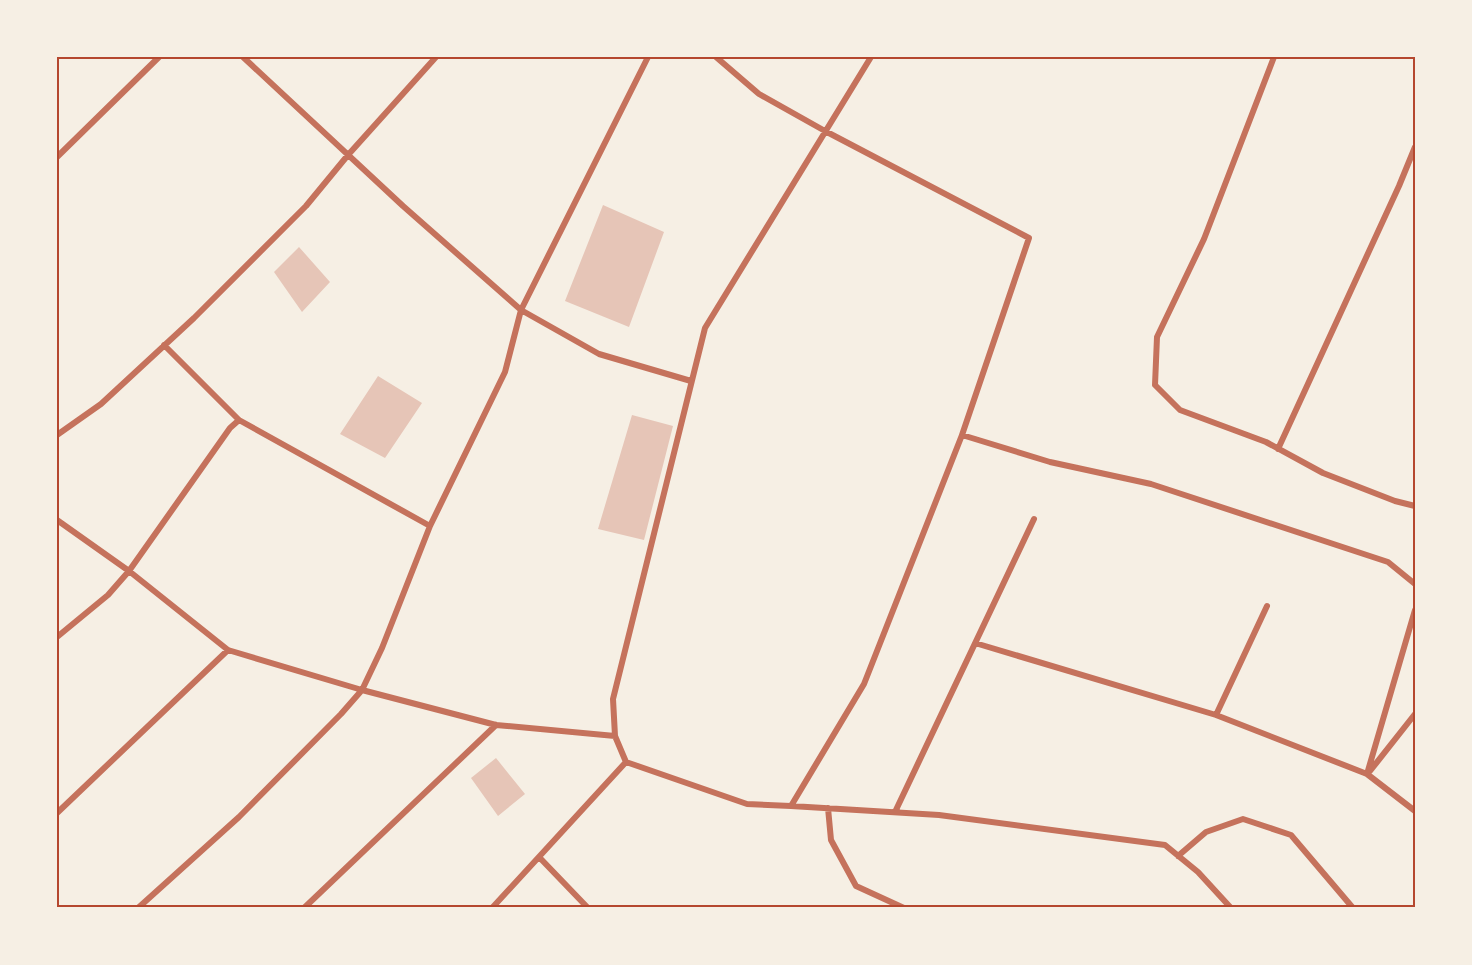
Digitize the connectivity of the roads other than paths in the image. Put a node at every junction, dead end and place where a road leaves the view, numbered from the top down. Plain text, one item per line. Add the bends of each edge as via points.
1 (159, 57) edge
2 (243, 57) edge
3 (436, 57) edge
4 (648, 57) edge
5 (716, 57) edge
6 (871, 57) edge
7 (1274, 57) edge
8 (825, 132) junction
9 (1415, 147) edge
10 (348, 155) junction
11 (57, 157) edge
12 (521, 310) junction
13 (164, 345) junction
14 (691, 381) junction
15 (239, 420) junction
16 (57, 435) edge
17 (962, 435) junction
18 (1278, 449) junction
19 (1415, 506) edge
20 (57, 519) edge
21 (1034, 519) dead end
22 (430, 526) junction
23 (129, 571) junction
24 (1415, 584) edge
25 (1267, 606) dead end
26 (1415, 610) edge
27 (57, 637) edge
28 (975, 643) junction
29 (228, 650) junction
30 (362, 690) junction
31 (1415, 714) edge
32 (1216, 715) junction
33 (496, 725) junction
34 (615, 736) junction
35 (626, 762) junction
36 (1367, 774) junction
37 (791, 806) junction
38 (828, 808) junction
39 (1415, 811) edge
40 (895, 812) junction
41 (57, 813) edge
42 (1178, 856) junction
43 (538, 857) junction
44 (138, 908) edge
45 (304, 908) edge
46 (492, 908) edge
47 (588, 908) edge
48 (904, 908) edge
49 (1231, 908) edge
50 (1353, 908) edge

1 - 11 street
2 - 10 street
3 - 10 street
4 - 12 street
5 - 8 street via 759,94
6 - 8 street
7 - 18 street via 1204,239 1157,337 1155,386 1180,410
8 - 14 street via 705,328
8 - 17 street via 1029,238
9 - 18 street
10 - 12 street
10 - 13 street via 306,206
12 - 14 street via 599,354
12 - 22 street via 505,372
13 - 15 street
13 - 16 street via 101,404
14 - 34 street via 613,699
15 - 22 street
15 - 23 street
17 - 24 street via 1050,462 1150,484 1388,562
17 - 37 street via 864,684
18 - 19 street via 1323,473
20 - 23 street
21 - 28 street
22 - 30 street
23 - 27 street via 108,595
23 - 29 street
25 - 32 street
26 - 36 street
28 - 32 street
28 - 40 street
29 - 30 street
29 - 41 street
30 - 33 street
30 - 44 street via 239,817
31 - 36 street
32 - 36 street
33 - 34 street
33 - 45 street
34 - 35 street
35 - 37 street via 747,804
35 - 43 street
36 - 39 street
37 - 38 street
38 - 40 street
38 - 48 street via 831,840 856,886
40 - 42 street via 1165,845
42 - 49 street
42 - 50 street via 1206,832 1243,819 1291,835
43 - 46 street
43 - 47 street

